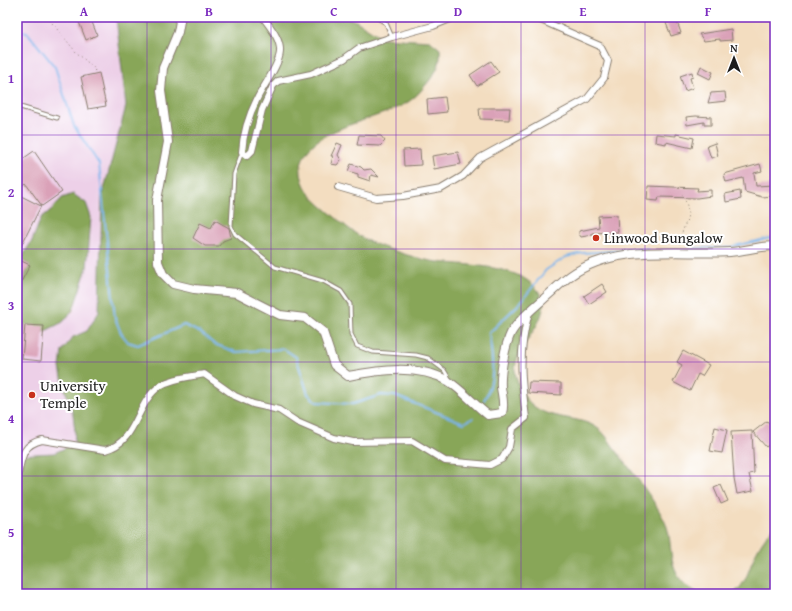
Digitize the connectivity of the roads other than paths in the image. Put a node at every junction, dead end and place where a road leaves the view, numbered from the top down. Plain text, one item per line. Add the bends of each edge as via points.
1 (177, 17) edge
2 (263, 17) edge
3 (376, 17) edge
4 (455, 17) edge
5 (534, 17) edge
6 (392, 37) junction
7 (17, 106) edge
8 (57, 118) dead end
9 (242, 152) junction
10 (338, 187) dead end
11 (775, 246) edge
12 (528, 312) junction
13 (456, 388) junction
14 (17, 479) edge
15 (17, 511) edge
16 (17, 539) edge

1 - 13 street via 180,21 178,32 163,68 161,91 168,142 157,200 158,262 163,274 173,284 194,289 237,293 280,315 305,318 323,332 334,365 348,376 379,370 409,370 448,381
2 - 9 street via 275,34 280,51 279,59 256,100 243,139
3 - 6 lane via 386,23
4 - 6 street
5 - 10 street via 600,46 608,61 604,78 587,99 480,158 463,176 441,188 403,196 376,198
6 - 9 street via 359,48 344,59 311,74 278,81 262,110 252,151 247,156
7 - 8 lane
9 - 13 lane via 234,174 230,217 235,234 275,266 323,280 341,291 350,304 351,334 357,346 373,352 428,358 444,370
11 - 12 street via 730,252 680,254 661,251 630,254 596,263 570,275
12 - 13 street via 511,333 503,361 502,414 488,415
12 - 14 street via 521,348 526,418 512,429 509,447 502,459 490,465 445,461 412,441 353,442 334,438 297,422 279,410 253,404 235,396 204,374 170,380 159,387 146,400 121,444 115,447 105,450 42,440 32,442 25,448
15 - 16 street

